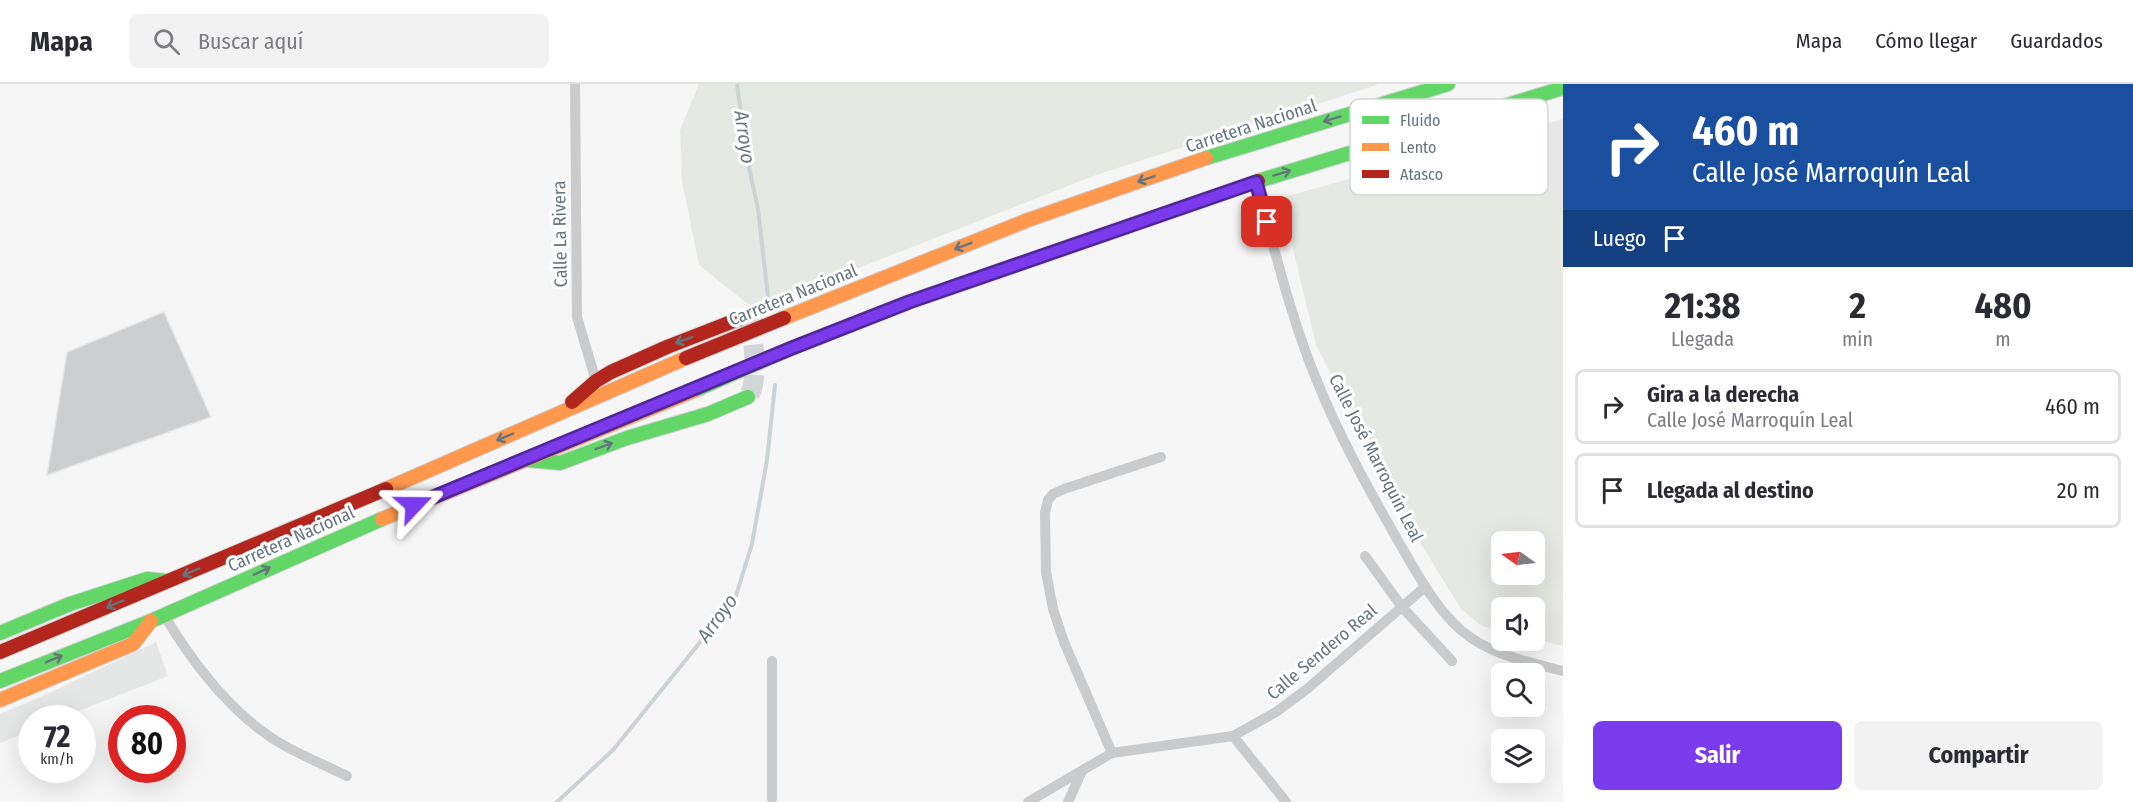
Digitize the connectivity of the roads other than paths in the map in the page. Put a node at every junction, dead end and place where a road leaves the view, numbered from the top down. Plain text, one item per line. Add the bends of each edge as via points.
1 (575, 84) edge
2 (1448, 84) edge
3 (1563, 88) edge
4 (1398, 99) edge
5 (1527, 99) edge
6 (1350, 113) edge
7 (1350, 153) edge
8 (1256, 182) junction
9 (739, 319) dead end
10 (596, 381) junction
11 (748, 397) dead end
12 (559, 414) junction
13 (1161, 457) dead end
14 (525, 459) junction
15 (1365, 556) dead end
16 (169, 581) junction
17 (1425, 587) junction
18 (1402, 607) junction
19 (164, 615) junction
20 (151, 621) junction
21 (0, 633) edge
22 (0, 652) edge
23 (772, 661) dead end
24 (1452, 661) dead end
25 (1563, 670) edge
26 (0, 681) edge
27 (0, 700) edge
28 (1233, 736) junction
29 (1112, 753) junction
30 (1082, 771) junction
31 (347, 776) dead end
32 (771, 801) edge
33 (1028, 802) edge
34 (1068, 802) edge
35 (1286, 802) edge

1 - 10 street, Calle La Rivera via 577,317
2 -> 4 main road, Carretera Nacional, bridge
5 -> 3 main road, Carretera Nacional
6 -> 12 main road, Carretera Nacional, bridge via 1064,206 686,358
8 -> 7 main road, Carretera Nacional
8 - 14 main road, Carretera Nacional, bridge via 909,302
8 - 17 street, Calle José Marroquín Leal via 1316,381 1369,490
9 -> 10 main road
10 - 12 main road
14 -> 11 main road via 560,462
12 -> 16 main road, Carretera Nacional
13 - 29 street via 1053,494 1045,513 1046,572 1053,609
19 -> 14 main road, Carretera Nacional
15 - 18 street
16 - 21 main road, Carretera Nacional via 147,579 70,604
16 -> 22 main road, Carretera Nacional
17 - 18 street, Calle Sendero Real
17 - 25 street, Calle José Marroquín Leal via 1445,615 1478,642 1512,658
18 - 24 street
18 - 28 street, Calle Sendero Real via 1307,689
19 - 20 main road, Carretera Nacional
19 - 31 street via 180,642 240,714 284,745
26 -> 20 main road, Carretera Nacional
20 - 27 main road, Carretera Nacional via 133,644
23 - 32 street
28 - 29 street, Calle Sendero Real
28 - 35 street
29 - 30 street, Calle Sendero Real
30 - 33 street, Calle Sendero Real
30 - 34 street

